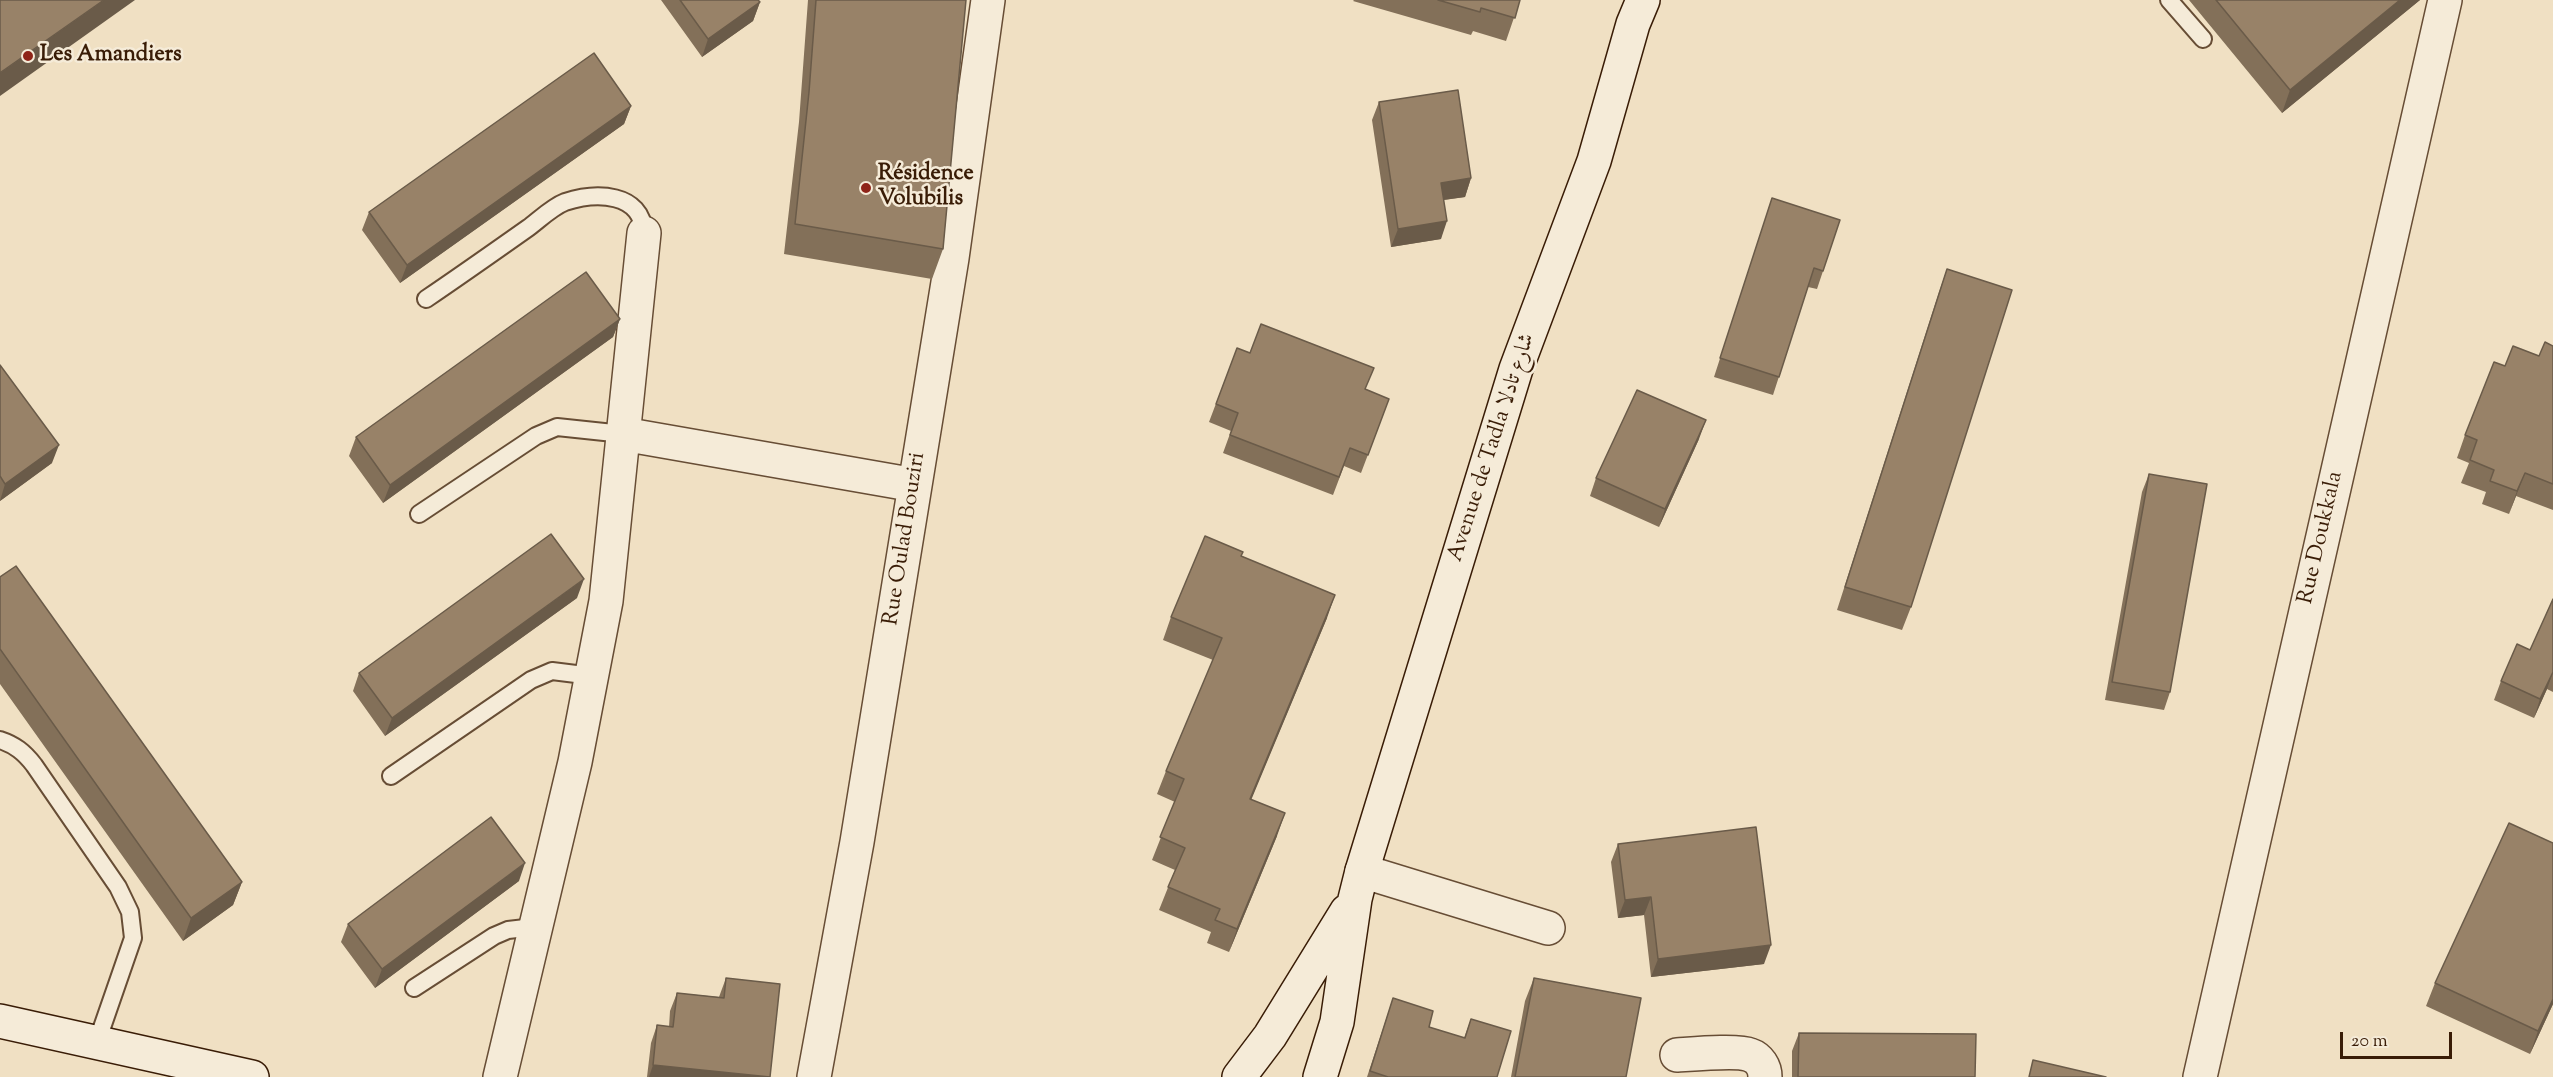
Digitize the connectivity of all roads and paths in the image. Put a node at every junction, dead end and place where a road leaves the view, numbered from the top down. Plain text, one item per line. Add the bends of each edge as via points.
1 (988, 0) edge
2 (1643, 0) edge
3 (2169, 0) edge
4 (2445, 0) edge
5 (2203, 39) dead end
6 (644, 233) joint
7 (426, 299) dead end
8 (623, 434) junction
9 (915, 485) junction
10 (419, 514) dead end
11 (592, 676) junction
12 (0, 740) edge
13 (390, 776) dead end
14 (1358, 885) junction
15 (534, 927) junction
16 (1548, 928) dead end
17 (414, 988) dead end
18 (0, 1021) edge
19 (97, 1042) junction
20 (1677, 1055) dead end
21 (252, 1077) edge
22 (500, 1077) edge
23 (814, 1077) edge
24 (1239, 1077) edge
25 (1320, 1077) edge
26 (1765, 1077) edge
27 (2200, 1077) edge

1 - 9 street, Rue Oulad Bouziri
2 - 14 street, Avenue de Tadla شارع تادلا via 1594,161 1516,369
3 - 5 lane
4 - 27 street, Rue Doukkala
6 - 7 lane via 644,220 639,212 617,198 597,195 564,203
6 - 8 street
8 - 9 street
8 - 10 lane via 557,428 536,436
8 - 11 street via 606,601
9 - 23 street, Rue Oulad Bouziri
11 - 13 lane via 552,671 531,680
11 - 15 street
12 - 19 lane via 25,753 118,888 130,912 133,938
14 - 16 street
14 - 24 street, Avenue de Tadla شارع تادلا via 1270,1036
14 - 25 street, Avenue de Tadla شارع تادلا via 1337,1022
15 - 17 lane via 494,936
15 - 22 street
18 - 19 street
19 - 21 street
20 - 26 street via 1748,1054 1758,1059

